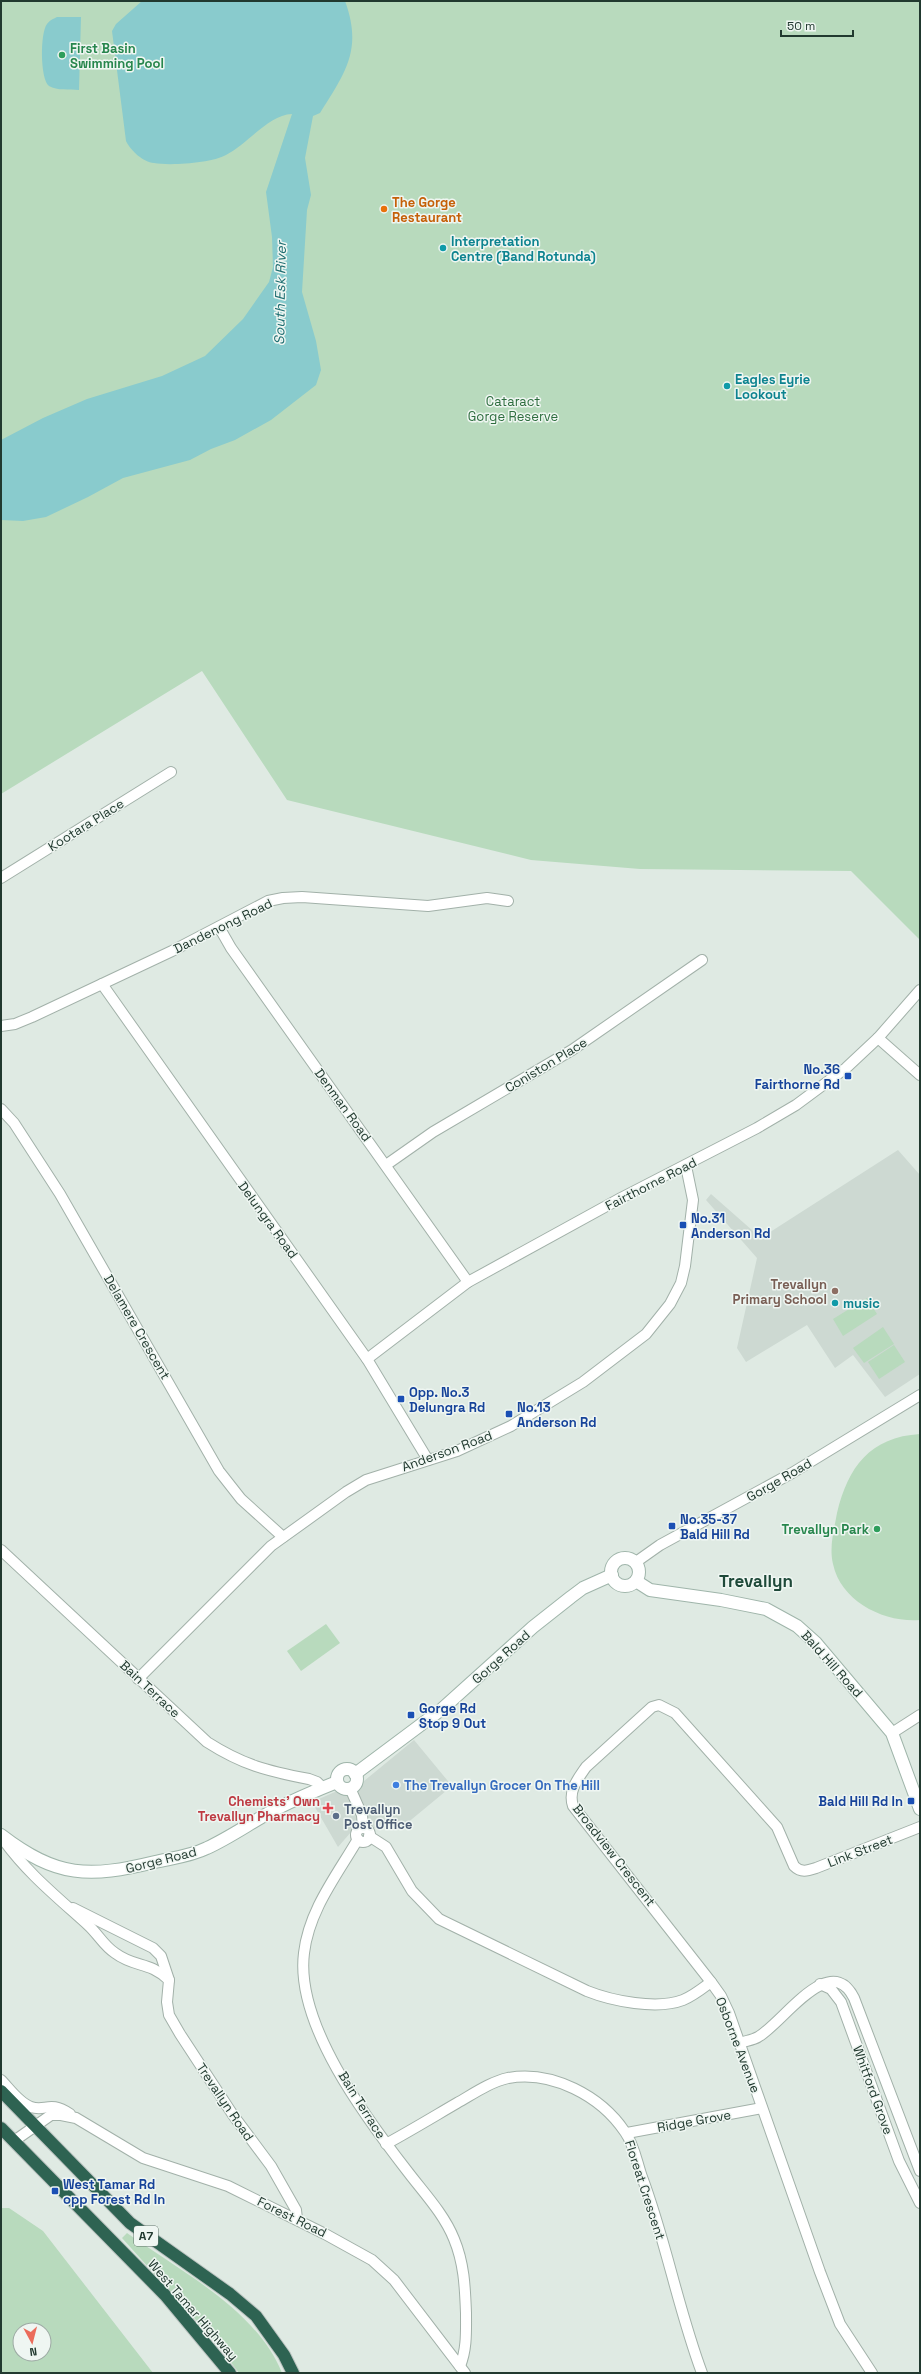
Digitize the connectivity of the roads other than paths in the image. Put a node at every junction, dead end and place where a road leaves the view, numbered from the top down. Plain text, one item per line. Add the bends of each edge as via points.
1 (171, 772) dead end
2 (1, 878) edge
3 (508, 901) dead end
4 (219, 927) junction
5 (702, 960) dead end
6 (102, 984) junction
7 (920, 990) edge
8 (1, 1026) edge
9 (878, 1038) junction
10 (920, 1075) edge
11 (3, 1114) edge
12 (386, 1165) junction
13 (686, 1166) junction
14 (468, 1282) junction
15 (367, 1358) junction
16 (920, 1395) edge
17 (428, 1460) junction
18 (283, 1537) junction
19 (1, 1550) edge
20 (636, 1562) junction
21 (612, 1576) junction
22 (636, 1581) junction
23 (138, 1679) junction
24 (920, 1716) edge
25 (892, 1733) junction
26 (355, 1774) junction
27 (337, 1782) junction
28 (322, 1788) junction
29 (350, 1788) junction
30 (920, 1809) edge
31 (920, 1827) edge
32 (363, 1828) junction
33 (1, 1836) edge
34 (370, 1836) junction
35 (358, 1839) junction
36 (798, 1870) joint
37 (67, 1906) junction
38 (169, 1980) junction
39 (711, 1982) junction
40 (820, 1984) junction
41 (740, 2043) junction
42 (1, 2080) edge
43 (1, 2091) edge
44 (762, 2108) junction
45 (76, 2118) junction
46 (34, 2126) junction
47 (1, 2128) edge
48 (627, 2133) junction
49 (14, 2141) junction
50 (386, 2144) junction
51 (920, 2171) edge
52 (920, 2203) edge
53 (297, 2220) junction
54 (463, 2370) edge
55 (230, 2373) edge
56 (293, 2373) edge
57 (702, 2373) edge
58 (872, 2373) edge

1 - 2 street, Kootara Place
3 - 4 street, Dandenong Road via 487,898 434,906 284,898 268,901
4 - 6 street, Dandenong Road
4 - 12 street, Denman Road via 253,979
5 - 12 street, Coniston Place via 572,1050 433,1132
6 - 8 street, Dandenong Road via 21,1021
6 - 15 street, Delungra Road
7 - 9 street, Fairthorne Road
9 - 10 street
9 - 13 street, Fairthorne Road via 846,1068 796,1105
11 - 18 street, Delamere Crescent via 60,1194 219,1471 241,1499
12 - 14 street, Denman Road
13 - 14 street, Fairthorne Road via 621,1198
13 - 17 street, Anderson Road via 693,1200 685,1266 681,1284 658,1322 604,1368 530,1416 490,1437
14 - 15 street, Fairthorne Road
15 - 17 street, Delungra Road
16 - 20 street, Gorge Road via 792,1473 660,1545
17 - 18 street, Anderson Road via 366,1480 315,1512
18 - 23 street, Anderson Road
19 - 23 street, Bain Terrace
20 - 21 street via 628,1557 618,1559 612,1566
20 - 22 street via 640,1569
21 - 22 street via 620,1585 629,1586
21 - 26 street, Gorge Road via 583,1588 442,1709
22 - 25 street, Bald Hill Road via 650,1590 766,1609 788,1620 816,1643
23 - 28 street, Bain Terrace via 207,1742 229,1756 266,1770 317,1782
24 - 25 street
25 - 30 street, Bald Hill Road
26 - 27 street via 348,1769 341,1771
26 - 29 street via 356,1781
27 - 28 street, Gorge Road
27 - 29 street via 342,1788
28 - 33 street, Gorge Road via 277,1808 194,1854 113,1872 80,1872 50,1865 24,1852
29 - 32 street via 362,1815
31 - 36 street, Link Street via 816,1868
32 - 34 street via 368,1830
32 - 35 street via 356,1832
33 - 37 street, Trevallyn Road via 50,1893
34 - 35 street via 364,1841
34 - 39 street, Osborne Avenue via 386,1847 412,1891 439,1919 587,1991 627,2002 668,2004 683,2000
35 - 50 street, Bain Terrace via 312,1920 304,1954 305,1987 310,2009 331,2054 356,2102
36 - 39 street, Broadview Crescent via 777,1827 675,1713 667,1708 659,1705 646,1712 586,1767 572,1790 573,1806
37 - 38 street, Trevallyn Road via 115,1953 130,1962 150,1966
37 - 38 street, Trevallyn Road via 153,1948 161,1956
38 - 53 street, Trevallyn Road via 167,2002 170,2015 180,2034 233,2115 271,2166 296,2210
39 - 41 street, Osborne Avenue via 721,1996
40 - 41 street via 758,2038
40 - 51 street, Whitford Grove via 832,1980 841,1982 849,1988
40 - 52 street, Whitford Grove via 831,1989 841,2002 899,2161
41 - 44 street, Osborne Avenue
42 - 45 street, Forest Road via 32,2108 61,2108
43 - 46 highway, West Tamar Highway / A7
44 - 48 street, Ridge Grove
44 - 58 street, Osborne Avenue via 840,2324
45 - 46 street, Forest Road via 52,2115
45 - 53 street, Forest Road via 143,2158 228,2186
46 - 49 street, Forest Road
46 - 56 highway, West Tamar Highway / A7 via 130,2223 230,2294 256,2316 284,2355
47 - 49 highway, West Tamar Highway / A7
48 - 50 street, Floreat Crescent via 607,2111 563,2084 550,2079 521,2077 507,2078 483,2088
48 - 57 street, Floreat Crescent via 652,2202 678,2302
49 - 55 highway, West Tamar Highway / A7 via 165,2295
50 - 54 street, Bain Terrace via 440,2214 454,2237 461,2257 465,2272 466,2336
53 - 54 street, Forest Road via 367,2257 384,2270 408,2297

